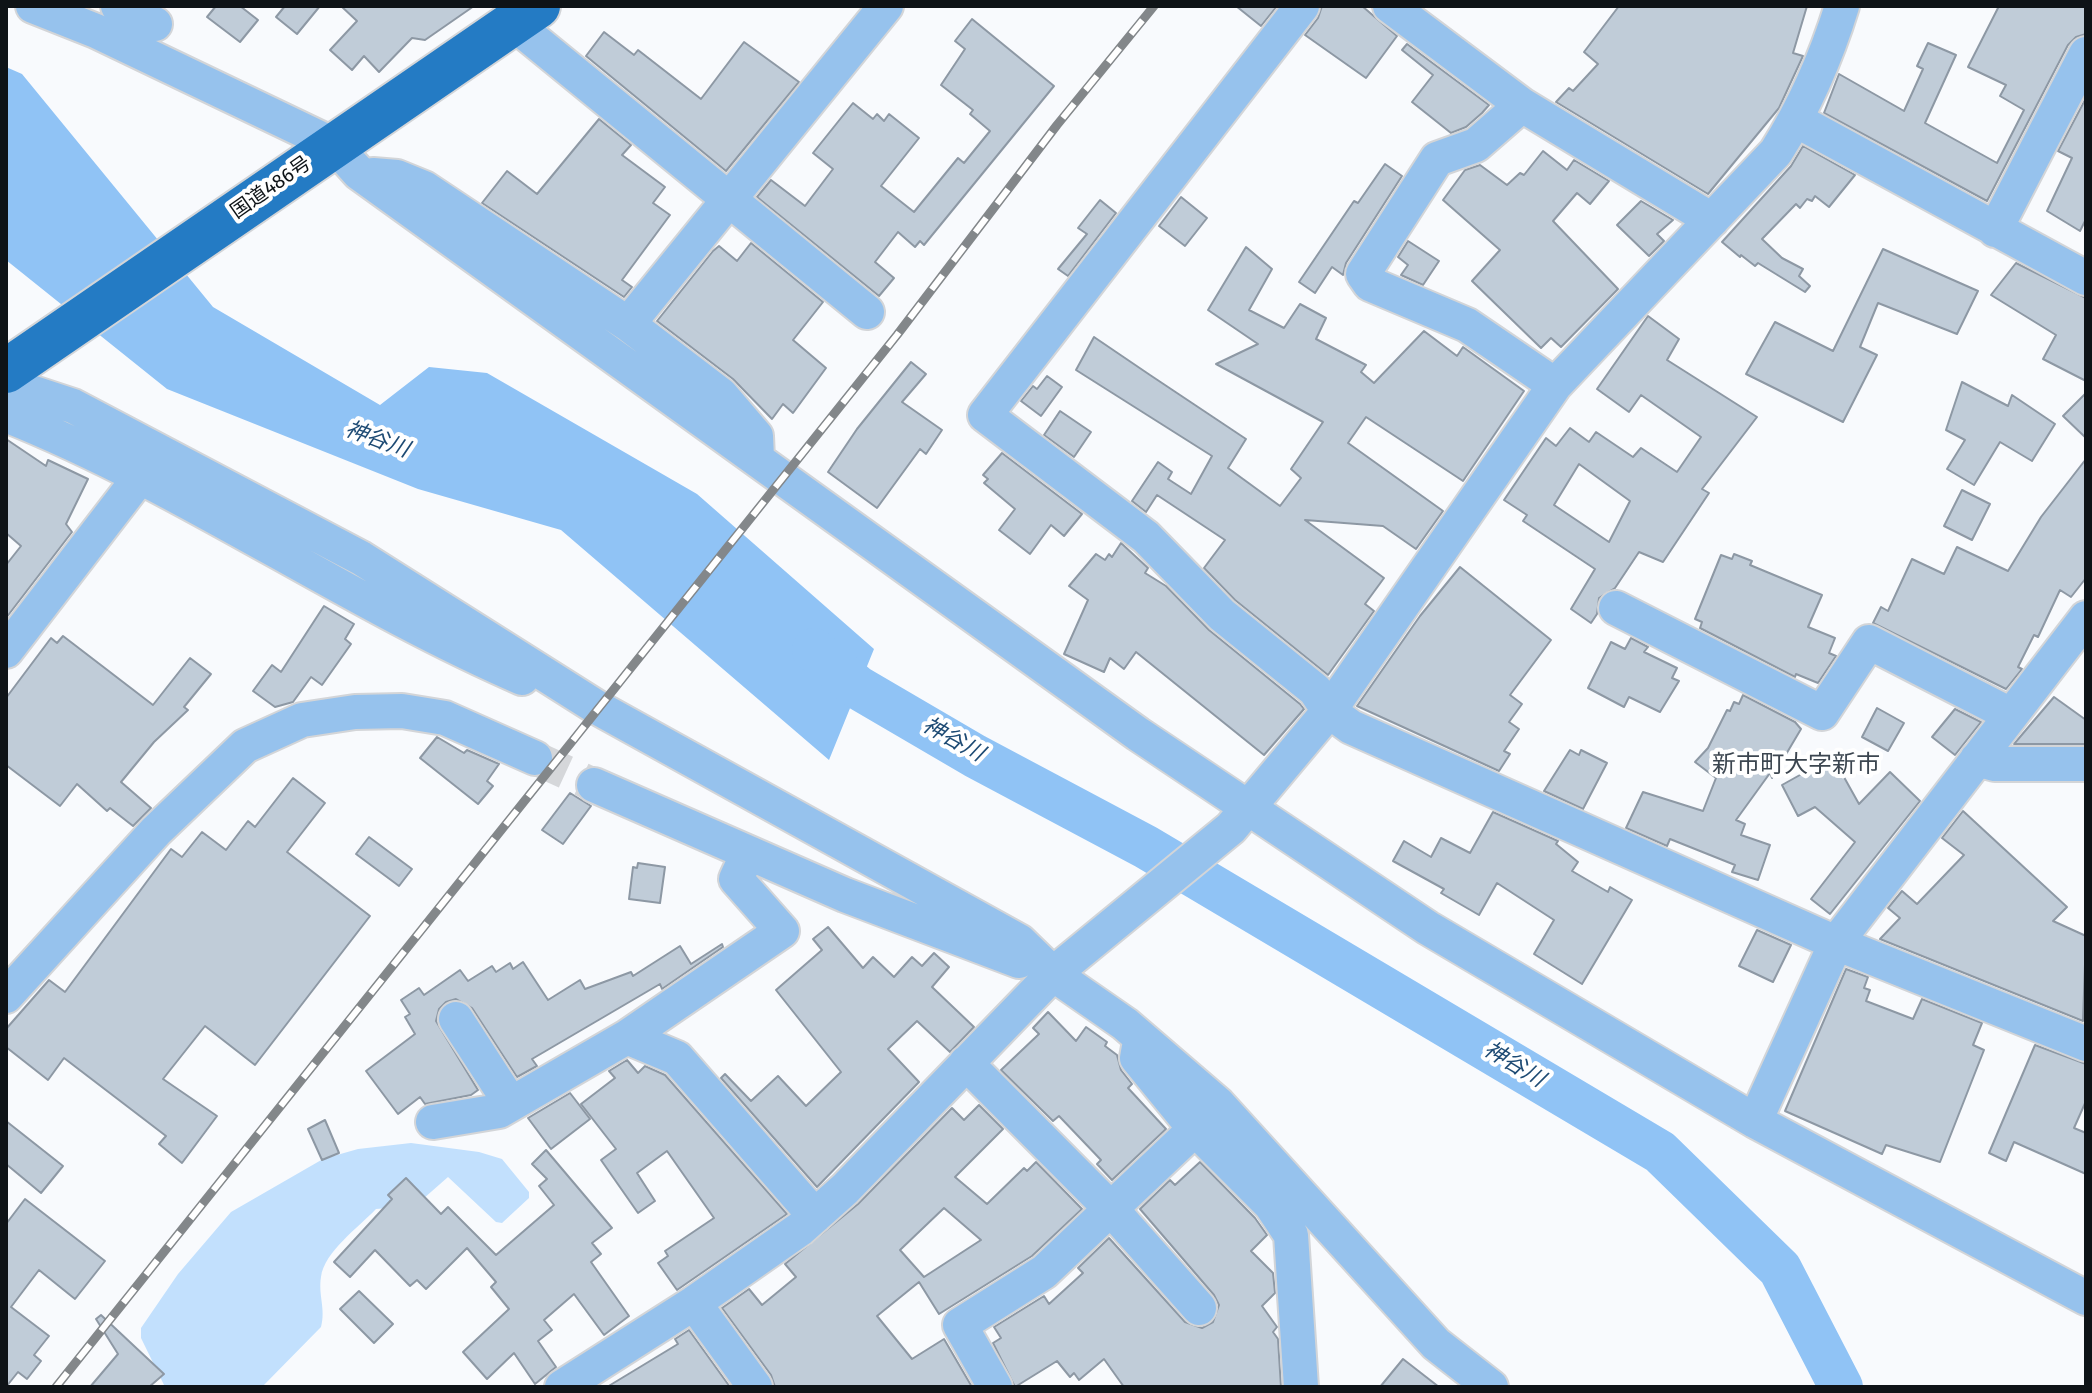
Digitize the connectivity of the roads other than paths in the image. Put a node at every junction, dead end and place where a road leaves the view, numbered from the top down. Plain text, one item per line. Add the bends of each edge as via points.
1 (33, 6) edge
2 (118, 6) edge
3 (886, 6) edge
4 (1302, 6) edge
5 (1390, 6) edge
6 (1842, 6) edge
7 (525, 14) edge
8 (155, 24) dead end
9 (2086, 54) edge
10 (1522, 105) junction
11 (1796, 120) junction
12 (347, 159) junction
13 (729, 199) junction
14 (1712, 220) junction
15 (1995, 230) junction
16 (2086, 278) edge
17 (867, 312) dead end
18 (628, 324) junction
19 (6, 371) edge
20 (6, 384) edge
21 (1555, 385) junction
22 (6, 415) edge
23 (757, 458) junction
24 (140, 477) junction
25 (1616, 608) dead end
26 (2086, 618) edge
27 (6, 651) edge
28 (559, 681) junction
29 (1329, 711) junction
30 (2011, 715) junction
31 (535, 758) tunnel mouth
32 (1977, 759) junction
33 (2086, 764) edge
34 (594, 785) tunnel mouth
35 (1240, 818) junction
36 (748, 853) junction
37 (1836, 943) junction
38 (1053, 974) junction
39 (6, 996) edge
40 (456, 1019) dead end
41 (627, 1037) junction
42 (1141, 1039) junction
43 (2086, 1044) edge
44 (966, 1063) junction
45 (511, 1104) junction
46 (1755, 1121) junction
47 (433, 1122) dead end
48 (1195, 1129) junction
49 (1111, 1209) junction
50 (815, 1216) junction
51 (2086, 1298) edge
52 (694, 1303) junction
53 (1199, 1308) dead end
54 (1457, 1375) edge
55 (562, 1387) edge
56 (755, 1387) edge
57 (995, 1387) edge
58 (1301, 1387) edge
59 (1491, 1387) edge

1 - 12 street via 96,31
2 - 8 street
3 - 13 street
4 - 29 street via 985,415 1146,537 1222,615 1315,690
5 - 10 street
6 - 11 street via 1827,54
7 - 12 highway, 国道486号
7 - 13 street
9 - 15 street
10 - 14 street
10 - 21 street via 1476,145 1437,159 1363,274 1370,284 1467,325
11 - 14 street via 1776,152
11 - 15 street
12 - 18 street via 424,188
12 - 19 highway, 国道486号
12 - 23 street
13 - 17 street
13 - 18 street
14 - 21 street
15 - 16 street
18 - 23 street via 721,395 756,436
20 - 28 street via 73,406 361,558
21 - 29 street
22 - 24 street via 83,446
23 - 35 street via 1138,734
24 - 27 street
24 - 28 street via 445,644 545,688
25 - 30 street via 1822,713 1869,642
26 - 30 street
28 - 38 street via 639,731 1019,941
29 - 35 street
29 - 37 street via 1351,727 1443,770
30 - 32 street
31 - 39 street via 445,718 402,711 302,720 245,746 156,831
32 - 33 street via 1995,764
32 - 37 street
34 - 36 street
35 - 38 street
35 - 46 street
36 - 38 street
36 - 41 street via 736,879 782,931
37 - 43 street
37 - 46 street
38 - 42 street
38 - 44 street
40 - 45 street
41 - 45 street
41 - 50 street via 677,1058
42 - 48 street via 1137,1058
42 - 54 street via 1218,1104 1436,1344
44 - 49 street
44 - 50 street
45 - 47 street via 499,1111
46 - 51 street
48 - 49 street
48 - 58 street via 1271,1205 1291,1235
49 - 53 street
49 - 57 street via 1044,1272 960,1325
50 - 52 street
52 - 55 street
52 - 56 street
54 - 59 street

